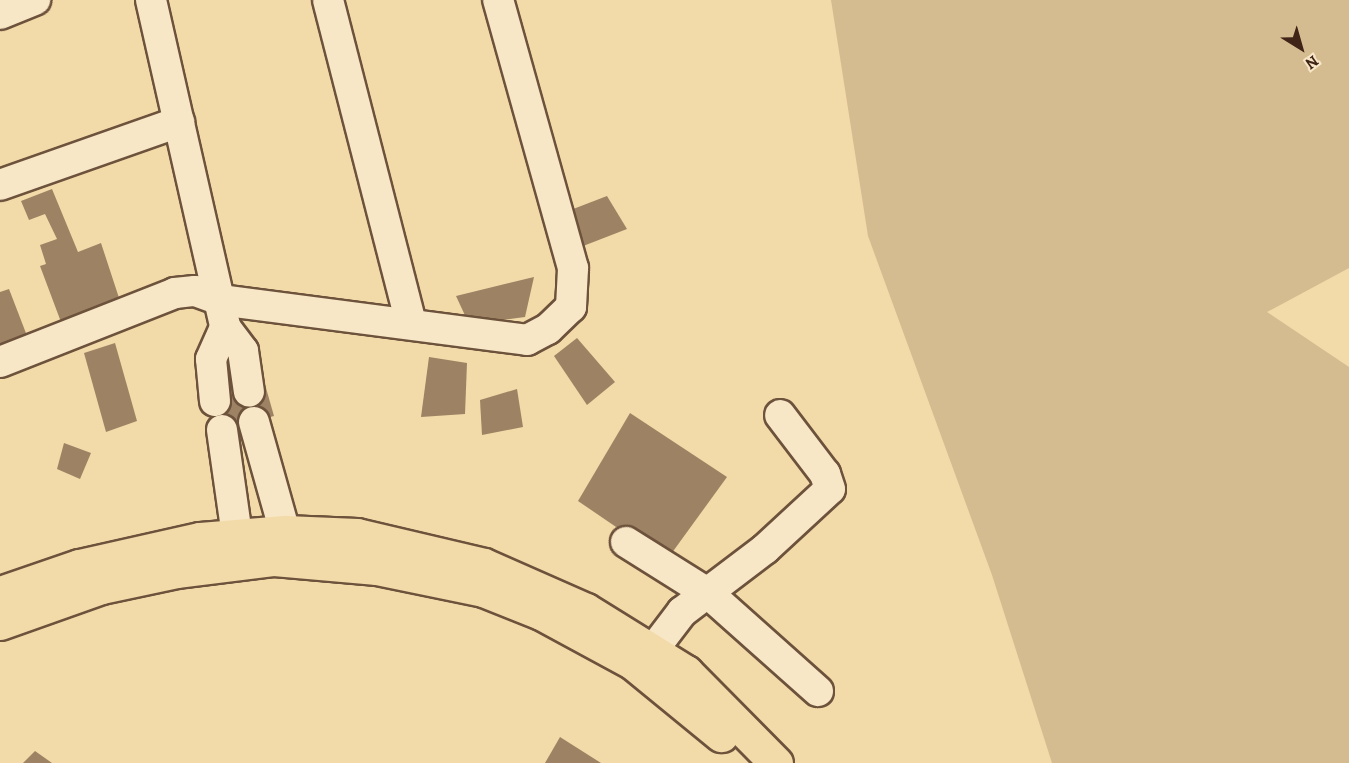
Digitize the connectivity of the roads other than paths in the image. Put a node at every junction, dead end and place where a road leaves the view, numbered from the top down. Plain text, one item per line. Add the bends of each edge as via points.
1 (35, 0) edge
2 (151, 0) edge
3 (328, 0) edge
4 (498, 0) edge
5 (0, 14) edge
6 (179, 122) junction
7 (0, 185) edge
8 (223, 314) junction
9 (411, 324) junction
10 (0, 362) edge
11 (249, 392) dead end
12 (215, 401) dead end
13 (780, 415) dead end
14 (254, 422) dead end
15 (222, 430) dead end
16 (285, 532) junction
17 (237, 536) junction
18 (626, 542) dead end
19 (0, 593) edge
20 (709, 594) junction
21 (0, 623) edge
22 (653, 651) junction
23 (818, 691) dead end
24 (749, 763) edge
25 (776, 763) edge

1 - 5 street
2 - 6 street
3 - 9 street
4 - 9 street via 573,268 570,307 548,329 527,340
6 - 7 street
6 - 8 street
8 - 9 street
8 - 10 street via 195,291 175,293
8 - 11 street via 243,351
8 - 12 street via 211,359
13 - 20 street via 825,474 830,489
14 - 16 street
15 - 17 street
16 - 17 highway
16 - 22 highway via 357,536 484,565 586,610
17 - 19 highway via 131,553
18 - 20 street
20 - 22 street via 682,612
20 - 23 street
21 - 24 highway via 101,587 206,566 274,559 376,567 483,590 585,635 676,695
22 - 25 highway via 686,672

